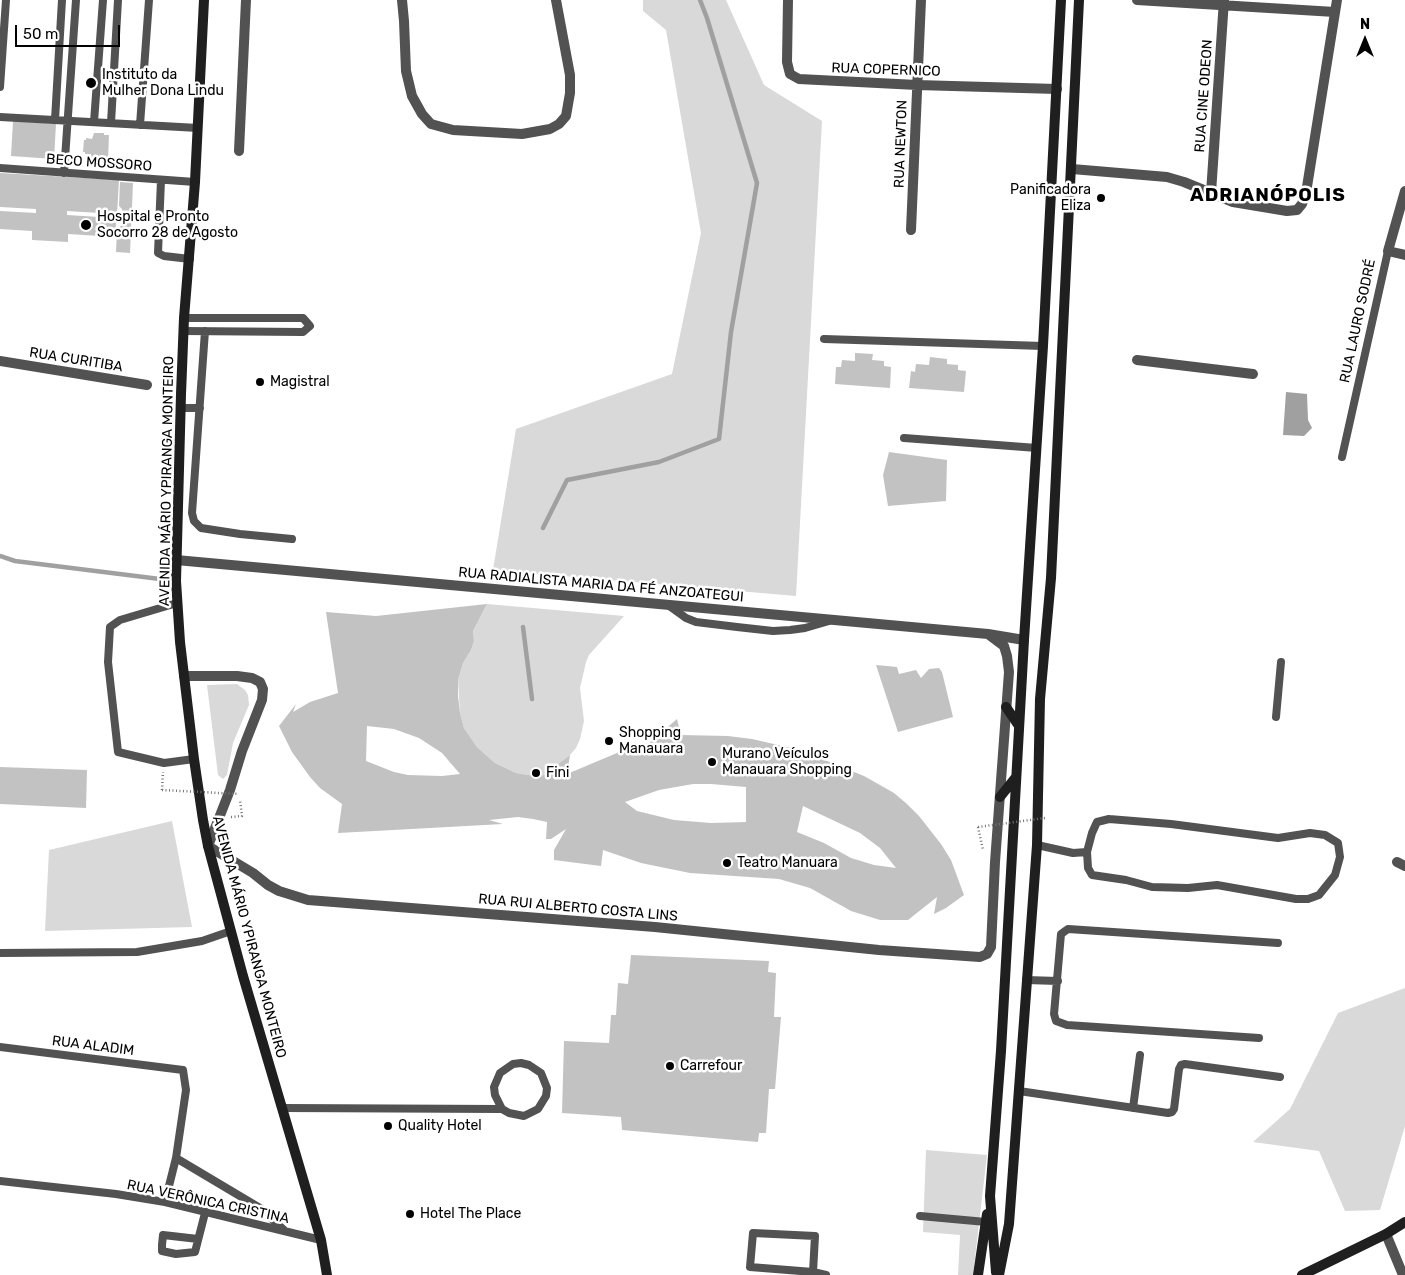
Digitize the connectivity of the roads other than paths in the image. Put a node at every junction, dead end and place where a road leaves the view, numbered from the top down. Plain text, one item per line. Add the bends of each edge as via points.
1 (6, 0) edge
2 (62, 0) edge
3 (76, 0) edge
4 (103, 0) edge
5 (118, 0) edge
6 (149, 0) edge
7 (204, 0) edge
8 (246, 0) edge
9 (402, 0) edge
10 (556, 0) edge
11 (788, 0) edge
12 (921, 0) edge
13 (1061, 0) edge
14 (1080, 0) edge
15 (1137, 0) edge
16 (1337, 0) edge
17 (1224, 2) edge
18 (1335, 12) junction
19 (917, 85) junction
20 (0, 87) edge
21 (1057, 89) junction
22 (0, 117) edge
23 (55, 120) junction
24 (68, 121) junction
25 (94, 122) junction
26 (111, 123) junction
27 (140, 125) junction
28 (198, 128) junction
29 (239, 151) dead end
30 (0, 168) edge
31 (1072, 170) junction
32 (64, 172) junction
33 (161, 180) junction
34 (195, 182) junction
35 (1405, 191) edge
36 (1211, 193) junction
37 (911, 230) dead end
38 (1388, 251) junction
39 (1405, 255) edge
40 (190, 258) junction
41 (184, 318) junction
42 (184, 331) junction
43 (206, 331) junction
44 (824, 340) dead end
45 (1043, 346) junction
46 (1137, 360) dead end
47 (0, 361) edge
48 (1253, 374) dead end
49 (147, 385) dead end
50 (181, 408) junction
51 (200, 408) junction
52 (904, 438) dead end
53 (1037, 448) junction
54 (1342, 457) dead end
55 (292, 538) dead end
56 (176, 560) junction
57 (177, 603) junction
58 (668, 605) junction
59 (833, 620) junction
60 (988, 634) junction
61 (1024, 640) junction
62 (1281, 662) dead end
63 (184, 676) junction
64 (1006, 707) junction
65 (1276, 717) dead end
66 (1019, 726) junction
67 (194, 759) junction
68 (1016, 777) junction
69 (1000, 797) junction
70 (1037, 845) junction
71 (208, 846) junction
72 (1087, 852) junction
73 (231, 931) junction
74 (1278, 944) dead end
75 (0, 953) edge
76 (1026, 980) junction
77 (1058, 981) junction
78 (1259, 1038) dead end
79 (0, 1047) edge
80 (1140, 1055) dead end
81 (1280, 1077) dead end
82 (1019, 1091) junction
83 (283, 1108) junction
84 (1133, 1108) junction
85 (502, 1109) junction
86 (176, 1158) junction
87 (0, 1182) edge
88 (990, 1196) junction
89 (165, 1202) junction
90 (206, 1213) junction
91 (920, 1216) dead end
92 (986, 1222) junction
93 (1405, 1222) edge
94 (284, 1231) junction
95 (1386, 1234) junction
96 (198, 1239) junction
97 (321, 1240) junction
98 (813, 1272) junction
99 (327, 1275) edge
100 (826, 1275) edge
101 (978, 1275) edge
102 (998, 1275) edge
103 (1302, 1275) edge
104 (1403, 1275) edge

1 - 20 lane
2 - 23 lane
3 - 24 lane
4 - 25 lane
5 - 26 lane
6 - 27 lane
7 - 28 main road, AVENIDA MÁRIO YPIRANGA MONTEIRO
8 - 29 street
9 - 10 street via 408,79 412,96 422,114 431,124 453,130 522,134 550,129 566,116 570,75
11 - 19 street, RUA COPERNICO via 787,62 794,77
12 - 19 street, RUA NEWTON
13 - 21 main road
14 - 31 main road
15 - 17 street
16 - 18 street
17 - 18 street
17 - 36 street, RUA CINE ODEON
18 - 36 street via 1302,204 1296,210 1287,211 1233,202
19 - 21 street, RUA COPERNICO
19 - 37 street, RUA NEWTON
21 - 45 main road
22 - 23 lane
23 - 24 lane
24 - 25 lane
24 - 32 lane
25 - 26 lane
26 - 27 lane
27 - 28 lane
28 - 34 main road, AVENIDA MÁRIO YPIRANGA MONTEIRO
30 - 32 lane, BECO MOSSORO
31 - 36 street via 1167,177
31 - 70 main road via 1051,578 1040,699
32 - 33 lane, BECO MOSSORO
33 - 34 lane, BECO MOSSORO
33 - 40 lane via 158,253
34 - 40 main road, AVENIDA MÁRIO YPIRANGA MONTEIRO
35 - 38 street, RUA LAURO SODRÉ
38 - 39 street
38 - 54 lane, RUA LAURO SODRÉ
40 - 41 main road, AVENIDA MÁRIO YPIRANGA MONTEIRO
41 - 42 main road, AVENIDA MÁRIO YPIRANGA MONTEIRO
41 - 43 lane via 302,318 310,326 302,332
42 - 43 lane
42 - 50 main road, AVENIDA MÁRIO YPIRANGA MONTEIRO
43 - 51 lane
44 - 45 lane
45 - 53 main road
46 - 48 street
47 - 49 street, RUA CURITIBA
50 - 51 lane
50 - 56 main road, AVENIDA MÁRIO YPIRANGA MONTEIRO
51 - 55 lane via 194,521 201,528
52 - 53 lane
53 - 61 main road
56 - 57 main road, AVENIDA MÁRIO YPIRANGA MONTEIRO
56 - 58 street, RUA RADIALISTA MARIA DA FÉ ANZOATEGUI
57 - 63 main road, AVENIDA MÁRIO YPIRANGA MONTEIRO
57 - 67 lane via 120,620 110,627 108,662 118,752 164,764
58 - 59 street, RUA RADIALISTA MARIA DA FÉ ANZOATEGUI
58 - 59 lane via 696,622 773,631 805,628
59 - 60 street, RUA RADIALISTA MARIA DA FÉ ANZOATEGUI
60 - 61 street, RUA RADIALISTA MARIA DA FÉ ANZOATEGUI
60 - 64 street via 1004,646 1007,656
61 - 66 main road
62 - 65 lane
63 - 67 main road, AVENIDA MÁRIO YPIRANGA MONTEIRO
63 - 71 street via 252,678 260,682 263,689 262,700
64 - 66 main road
64 - 69 street
66 - 68 main road
67 - 71 main road, AVENIDA MÁRIO YPIRANGA MONTEIRO
68 - 69 main road
68 - 88 main road
69 - 71 street, RUA RUI ALBERTO COSTA LINS via 990,950 985,956 308,900 268,885 253,872
70 - 72 lane via 1073,853
70 - 76 main road
71 - 73 main road, AVENIDA MÁRIO YPIRANGA MONTEIRO
72 - 72 lane via 1097,822 1109,819 1278,838 1310,832 1325,835 1338,844 1340,857 1335,875 1320,895 1308,899 1217,885 1152,887 1102,878 1092,875
73 - 75 lane via 202,941 136,952
73 - 83 main road, AVENIDA MÁRIO YPIRANGA MONTEIRO
74 - 77 lane via 1068,929 1061,934
76 - 77 lane
76 - 82 main road
77 - 78 lane via 1054,1014 1056,1021 1067,1025
79 - 86 lane, RUA ALADIM via 183,1070 186,1090
80 - 84 lane
81 - 84 lane via 1185,1064 1179,1069 1172,1112
82 - 84 lane
82 - 102 main road via 1009,1224
83 - 85 lane
83 - 97 main road, AVENIDA MÁRIO YPIRANGA MONTEIRO
85 - 85 lane via 524,1116 538,1109 547,1088 536,1068 513,1064 500,1073 494,1087
86 - 89 lane
86 - 94 lane via 260,1208
87 - 89 lane, RUA VERÔNICA CRISTINA
88 - 92 main road
88 - 102 main road
89 - 90 lane, RUA VERÔNICA CRISTINA
90 - 94 lane, RUA VERÔNICA CRISTINA
90 - 96 lane
91 - 92 lane
92 - 101 main road
93 - 95 main road
94 - 97 lane, RUA VERÔNICA CRISTINA
95 - 103 main road
95 - 104 street
96 - 96 lane via 195,1252 176,1254 162,1251 163,1235
97 - 99 main road, AVENIDA MÁRIO YPIRANGA MONTEIRO
98 - 98 lane via 815,1236 753,1233 750,1267
98 - 100 lane

